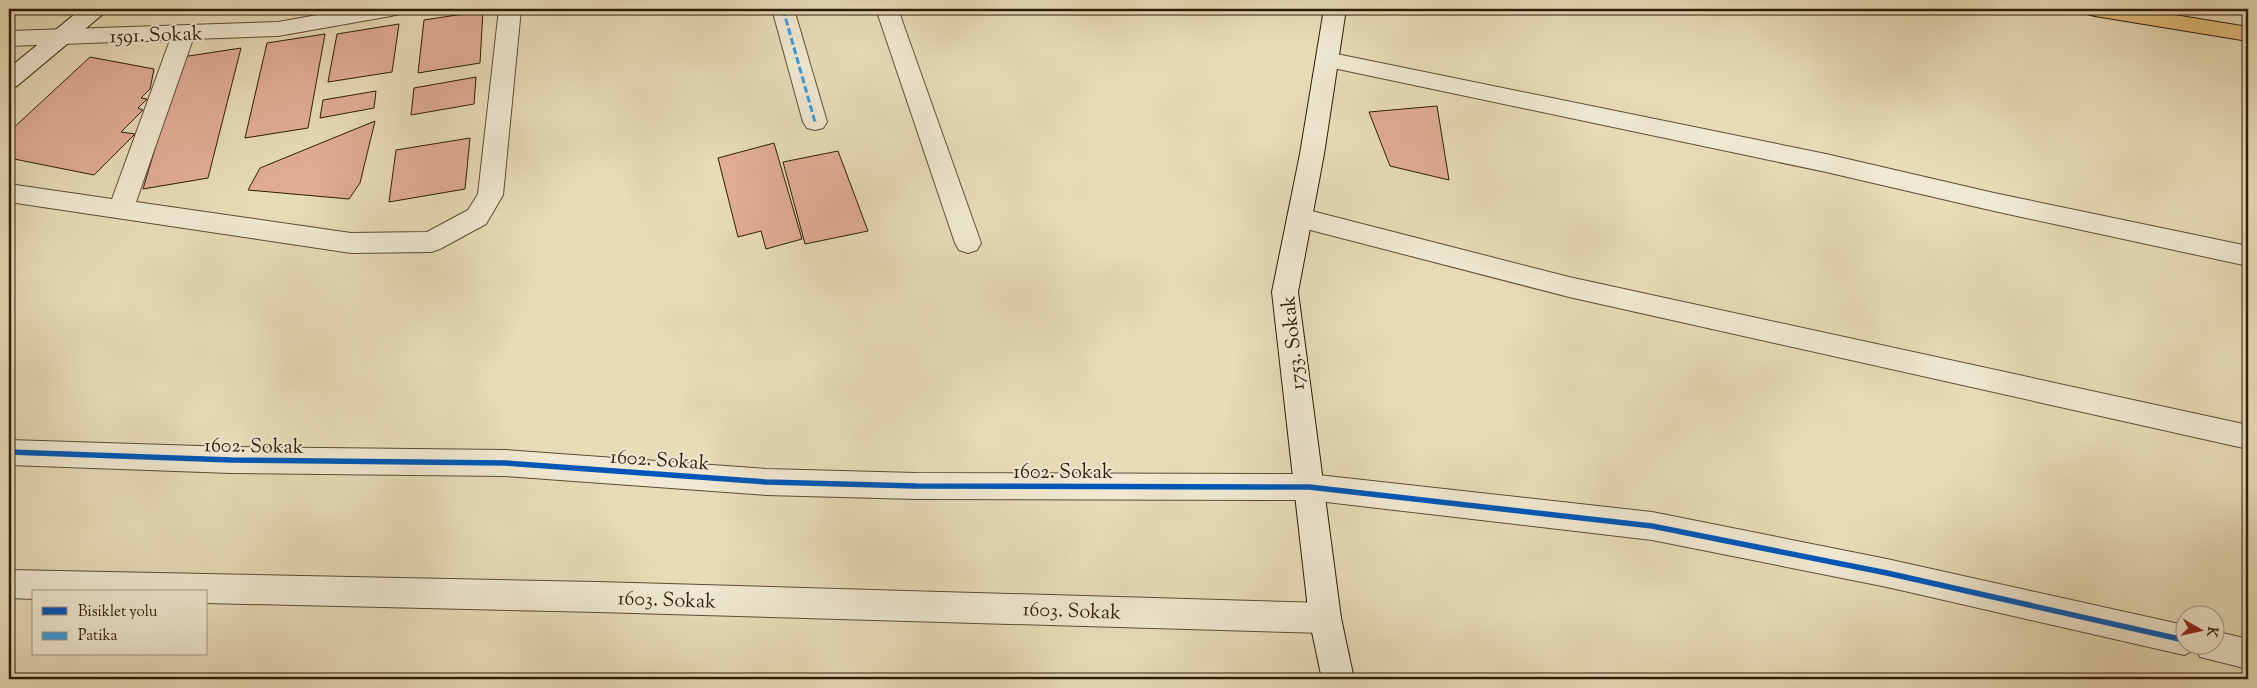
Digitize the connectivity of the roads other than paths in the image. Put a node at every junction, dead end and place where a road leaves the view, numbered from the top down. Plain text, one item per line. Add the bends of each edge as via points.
1 (95, 9) edge
2 (391, 9) edge
3 (510, 9) edge
4 (783, 9) edge
5 (887, 9) edge
6 (1335, 9) edge
7 (2095, 9) edge
8 (184, 33) junction
9 (2248, 34) edge
10 (62, 37) junction
11 (9, 38) edge
12 (1327, 60) junction
13 (9, 80) edge
14 (815, 122) dead end
15 (9, 193) edge
16 (121, 210) junction
17 (1300, 218) junction
18 (968, 243) dead end
19 (2248, 256) edge
20 (2248, 437) edge
21 (9, 452) edge
22 (1309, 487) junction
23 (9, 584) edge
24 (1325, 618) junction
25 (2174, 638) edge
26 (2224, 649) edge
27 (2248, 654) edge
28 (1338, 679) edge

1 - 10 street
2 - 8 street, 1591. Sokak via 278,29
3 - 16 street via 490,195 477,217 431,242 351,243
4 - 14 street
5 - 18 street
6 - 12 street, 1753. Sokak
7 - 9 main road
8 - 10 street, 1591. Sokak
8 - 16 street
10 - 11 street, 1591. Sokak
10 - 13 street
12 - 17 street, 1753. Sokak
12 - 19 street via 1826,163
15 - 16 street
17 - 20 street via 1569,288
17 - 22 street, 1753. Sokak via 1285,292
21 - 22 street, 1602. Sokak via 231,460 505,463 766,482 916,486
22 - 24 street, 1753. Sokak
22 - 25 street, 1602. Sokak via 1652,526 1887,573
23 - 24 street, 1603. Sokak
24 - 28 street, 1753. Sokak
26 - 27 street

